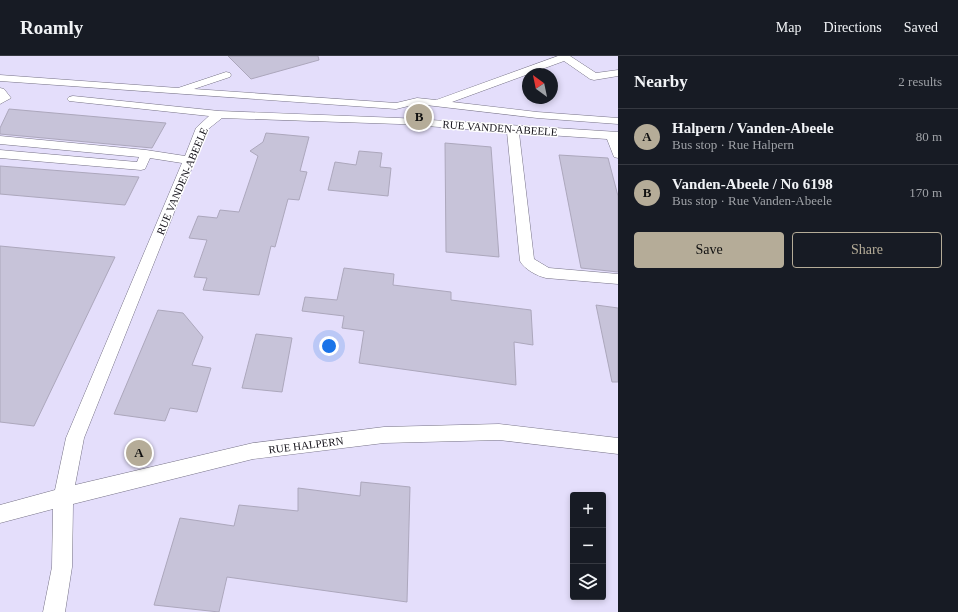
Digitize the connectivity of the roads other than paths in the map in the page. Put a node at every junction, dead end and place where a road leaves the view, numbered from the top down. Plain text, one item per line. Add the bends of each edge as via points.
1 (535, 56) edge
2 (547, 63) junction
3 (618, 73) edge
4 (226, 75) dead end
5 (0, 78) edge
6 (0, 91) edge
7 (176, 92) junction
8 (364, 93) dead end
9 (73, 99) dead end
10 (0, 101) edge
11 (437, 102) junction
12 (376, 104) junction
13 (396, 106) junction
14 (219, 114) junction
15 (399, 121) junction
16 (618, 121) edge
17 (513, 129) junction
18 (615, 136) edge
19 (0, 140) edge
20 (0, 154) edge
21 (146, 154) junction
22 (618, 154) edge
23 (189, 160) junction
24 (618, 279) edge
25 (618, 446) edge
26 (63, 497) junction
27 (0, 514) edge
28 (54, 612) edge

1 - 2 street
2 - 3 street via 565,57 594,77
2 - 11 street
4 - 7 street
5 - 7 street
6 - 10 street via 5,98
7 - 12 street
8 - 12 street
9 - 14 street
11 - 13 street via 417,101
11 - 16 street via 530,114
12 - 13 street
13 - 15 street
14 - 15 street, RUE VANDEN-ABEELE
14 - 23 street, RUE VANDEN-ABEELE via 202,128
15 - 17 street, RUE VANDEN-ABEELE
17 - 18 street, RUE VANDEN-ABEELE
17 - 24 street via 527,261 546,273
18 - 22 street
19 - 21 street
20 - 21 street via 141,166
21 - 23 street
23 - 26 street, RUE VANDEN-ABEELE via 75,438
25 - 26 street, RUE HALPERN via 499,432 384,436 253,451
26 - 27 street, RUE HALPERN
26 - 28 street, RUE VANDEN-ABEELE via 62,567

